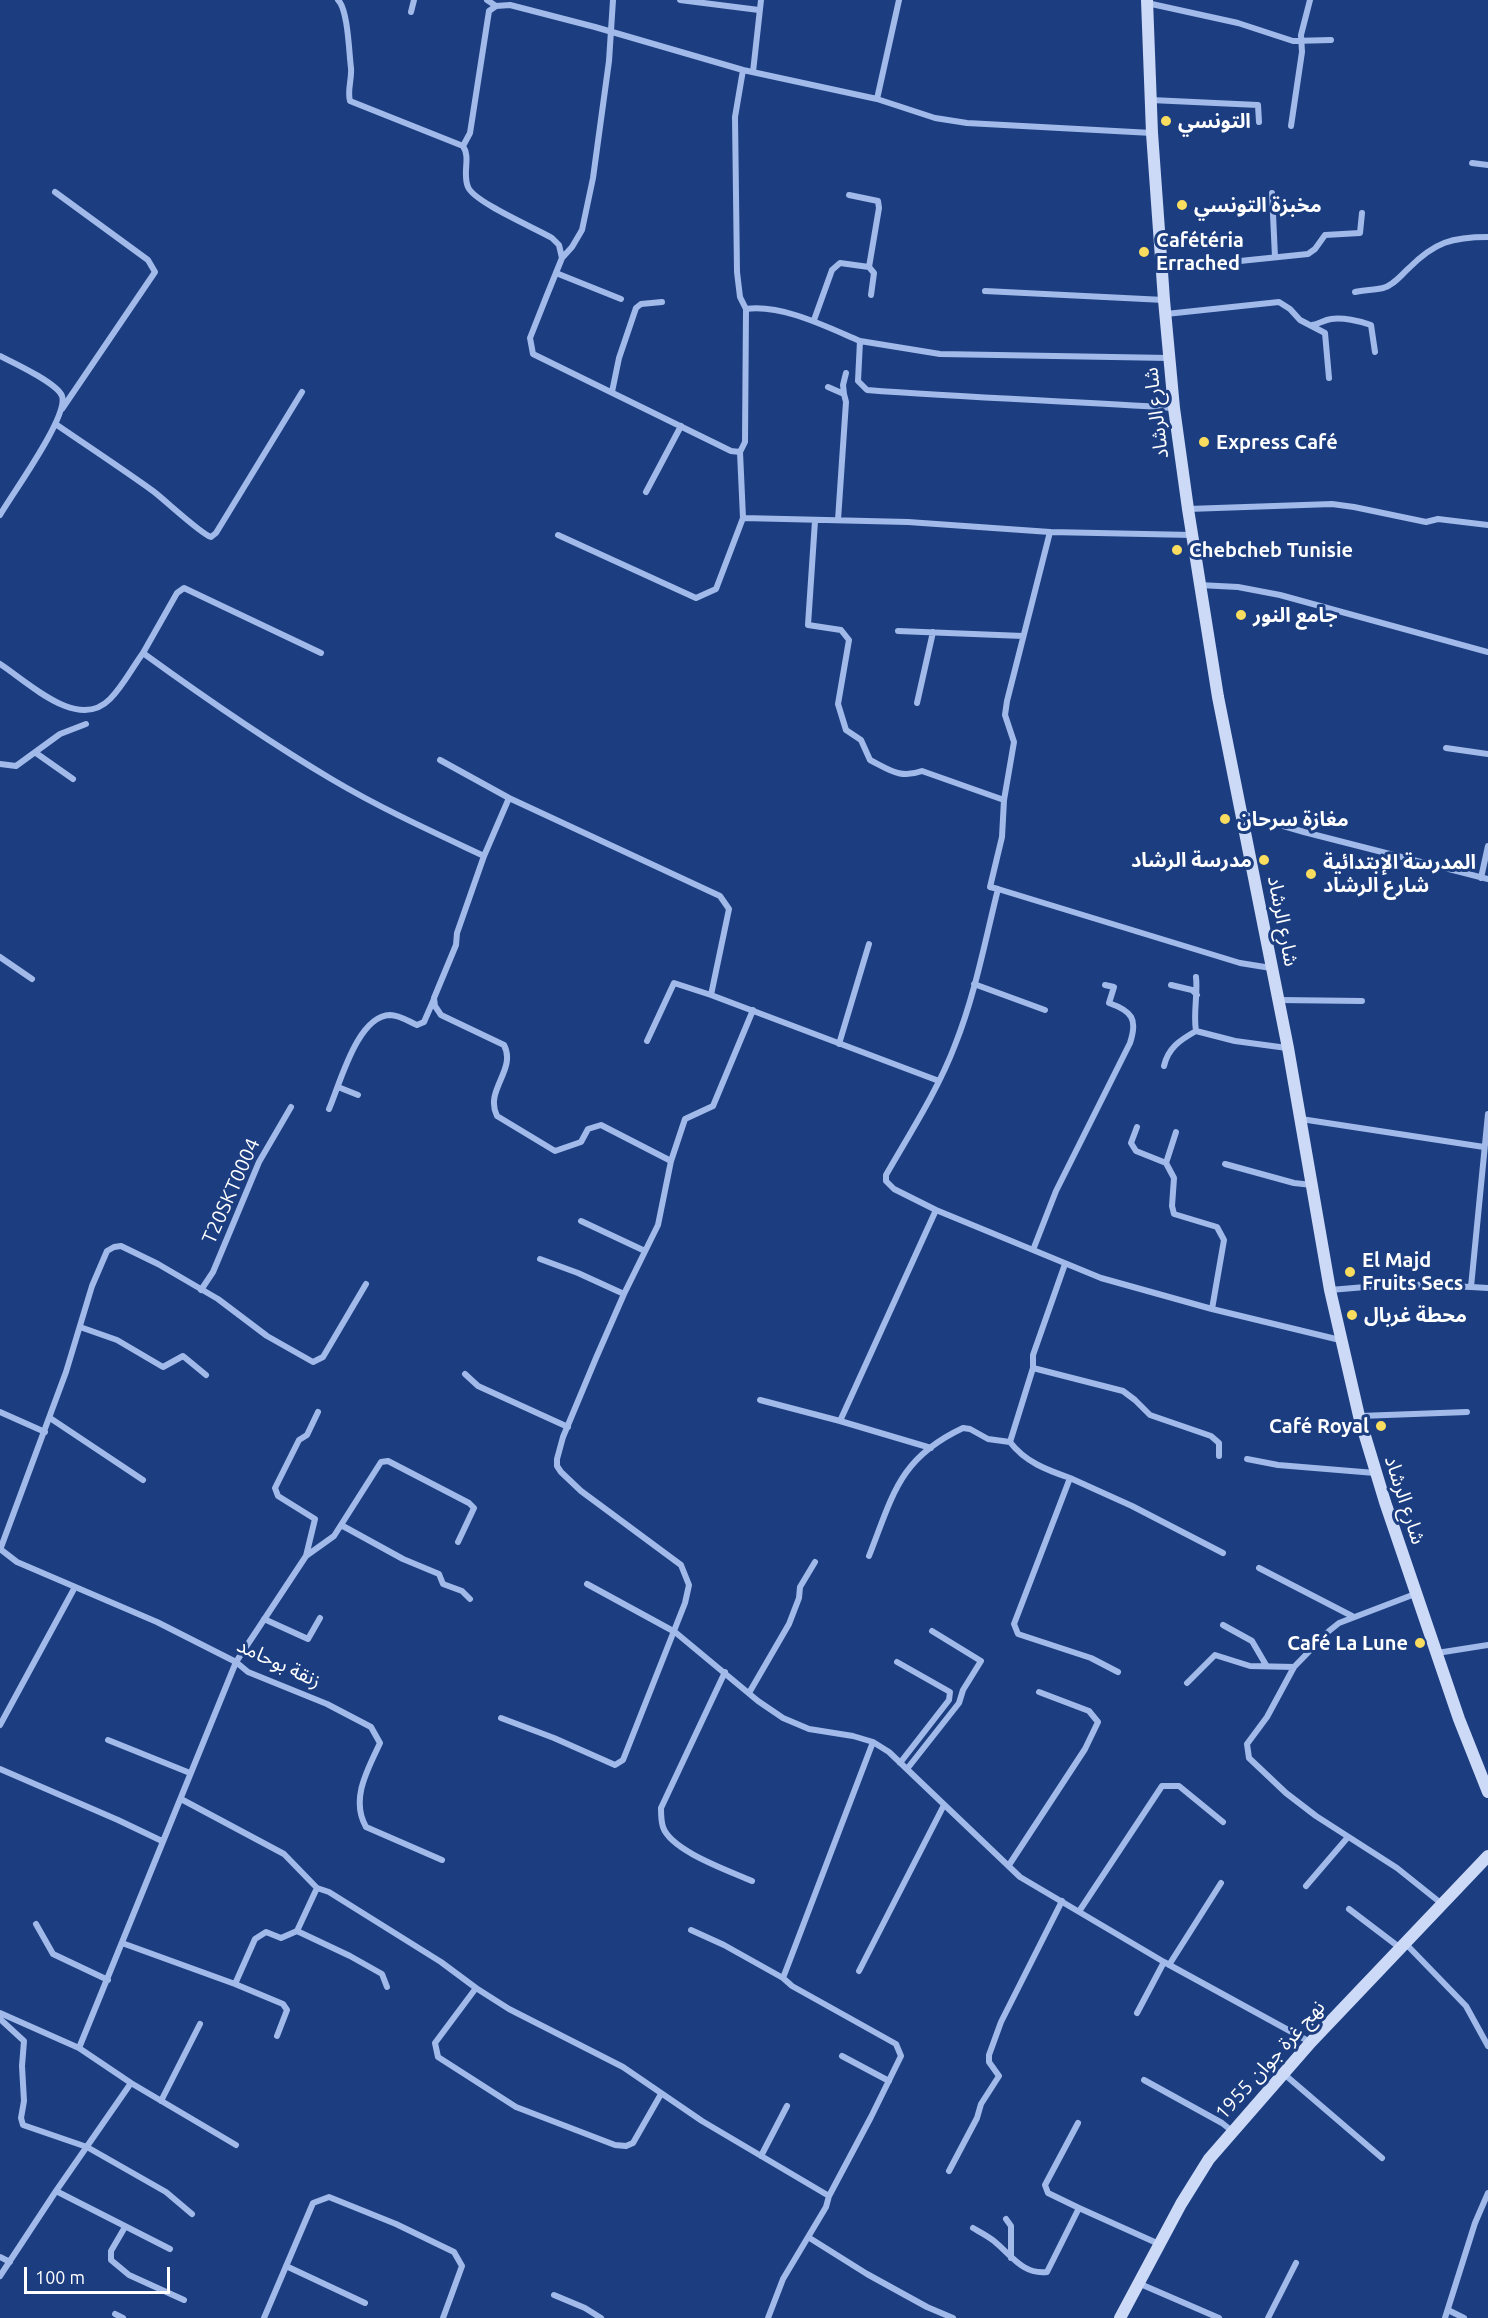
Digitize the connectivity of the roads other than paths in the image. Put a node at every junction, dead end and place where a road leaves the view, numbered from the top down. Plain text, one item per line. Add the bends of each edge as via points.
1 (338, 0) edge
2 (414, 0) edge
3 (488, 0) edge
4 (522, 0) edge
5 (613, 0) edge
6 (680, 0) edge
7 (761, 0) edge
8 (899, 0) edge
9 (1310, 0) edge
10 (689, 1) edge
11 (1147, 1) edge
12 (496, 6) junction
13 (521, 8) junction
14 (759, 10) junction
15 (411, 12) dead end
16 (610, 32) junction
17 (1331, 40) dead end
18 (1300, 41) junction
19 (743, 70) junction
20 (753, 72) junction
21 (877, 99) junction
22 (1151, 100) junction
23 (1259, 122) dead end
24 (1291, 126) dead end
25 (1152, 134) junction
26 (463, 146) junction
27 (1472, 163) dead end
28 (1488, 165) edge
29 (55, 192) dead end
30 (1272, 193) dead end
31 (849, 195) dead end
32 (1362, 213) dead end
33 (1488, 237) edge
34 (1275, 257) junction
35 (562, 258) junction
36 (869, 267) junction
37 (1162, 269) junction
38 (556, 273) junction
39 (985, 291) dead end
40 (1355, 291) dead end
41 (871, 295) dead end
42 (621, 299) dead end
43 (1164, 300) junction
44 (662, 302) dead end
45 (746, 309) junction
46 (1166, 314) junction
47 (814, 320) junction
48 (1308, 326) junction
49 (860, 341) junction
50 (1375, 352) dead end
51 (0, 356) edge
52 (1169, 358) junction
53 (846, 373) dead end
54 (1329, 378) dead end
55 (828, 387) dead end
56 (302, 392) dead end
57 (612, 392) junction
58 (844, 394) junction
59 (1174, 408) junction
60 (62, 409) junction
61 (57, 424) junction
62 (681, 426) junction
63 (740, 452) junction
64 (646, 492) dead end
65 (1188, 509) junction
66 (0, 515) edge
67 (743, 518) junction
68 (838, 520) junction
69 (815, 521) junction
70 (1488, 525) edge
71 (1050, 532) junction
72 (558, 535) dead end
73 (1192, 535) junction
74 (1199, 585) junction
75 (898, 631) dead end
76 (933, 632) junction
77 (1023, 636) junction
78 (1488, 652) edge
79 (143, 653) junction
80 (321, 653) dead end
81 (0, 664) edge
82 (917, 703) dead end
83 (86, 724) dead end
84 (1446, 748) dead end
85 (36, 753) junction
86 (1488, 754) edge
87 (440, 760) dead end
88 (0, 764) edge
89 (74, 778) dead end
90 (509, 798) junction
91 (1004, 800) junction
92 (1240, 813) junction
93 (1488, 846) edge
94 (484, 856) junction
95 (1484, 879) edge
96 (998, 889) junction
97 (869, 944) dead end
98 (0, 957) edge
99 (1272, 968) junction
100 (1196, 978) dead end
101 (32, 979) dead end
102 (974, 984) junction
103 (1105, 985) dead end
104 (1171, 985) dead end
105 (711, 994) junction
106 (1198, 996) junction
107 (434, 998) junction
108 (1278, 1000) junction
109 (1362, 1001) dead end
110 (753, 1010) junction
111 (1045, 1010) dead end
112 (1196, 1031) junction
113 (647, 1041) dead end
114 (839, 1044) junction
115 (1288, 1048) junction
116 (1164, 1066) dead end
117 (939, 1081) junction
118 (338, 1087) junction
119 (358, 1095) dead end
120 (291, 1107) dead end
121 (329, 1109) dead end
122 (1488, 1114) edge
123 (1301, 1119) junction
124 (1137, 1127) dead end
125 (1176, 1132) dead end
126 (1485, 1143) edge
127 (671, 1161) junction
128 (1166, 1162) junction
129 (1226, 1164) dead end
130 (1312, 1185) junction
131 (936, 1210) junction
132 (581, 1221) dead end
133 (1033, 1250) junction
134 (645, 1251) junction
135 (540, 1259) dead end
136 (1065, 1264) junction
137 (366, 1284) dead end
138 (1471, 1287) junction
139 (1488, 1288) edge
140 (201, 1290) junction
141 (1330, 1290) junction
142 (624, 1294) junction
143 (1212, 1309) junction
144 (80, 1327) junction
145 (1340, 1340) junction
146 (1033, 1368) junction
147 (465, 1374) dead end
148 (206, 1375) dead end
149 (760, 1400) dead end
150 (0, 1412) edge
151 (318, 1412) dead end
152 (1467, 1412) dead end
153 (1359, 1416) junction
154 (50, 1419) junction
155 (840, 1421) junction
156 (567, 1427) junction
157 (45, 1432) junction
158 (1010, 1442) junction
159 (931, 1448) junction
160 (1219, 1456) dead end
161 (1247, 1459) dead end
162 (1376, 1473) junction
163 (1070, 1478) junction
164 (143, 1480) dead end
165 (341, 1525) junction
166 (458, 1542) dead end
167 (0, 1550) edge
168 (1223, 1553) dead end
169 (306, 1556) junction
170 (869, 1556) dead end
171 (815, 1562) dead end
172 (1259, 1568) dead end
173 (587, 1584) dead end
174 (75, 1587) junction
175 (1415, 1594) junction
176 (470, 1599) dead end
177 (1352, 1616) junction
178 (320, 1618) dead end
179 (264, 1619) junction
180 (1223, 1625) dead end
181 (932, 1631) dead end
182 (675, 1632) junction
183 (1488, 1645) edge
184 (1436, 1653) junction
185 (236, 1662) junction
186 (897, 1662) dead end
187 (1266, 1665) junction
188 (1294, 1667) junction
189 (725, 1672) junction
190 (1118, 1672) dead end
191 (1187, 1683) dead end
192 (1039, 1692) dead end
193 (749, 1693) junction
194 (501, 1718) dead end
195 (0, 1725) edge
196 (108, 1740) dead end
197 (873, 1743) junction
198 (900, 1763) junction
199 (0, 1769) edge
200 (907, 1769) junction
201 (190, 1773) junction
202 (1488, 1792) edge
203 (181, 1799) junction
204 (944, 1805) junction
205 (1223, 1822) dead end
206 (1348, 1837) junction
207 (162, 1841) junction
208 (1488, 1856) edge
209 (442, 1860) dead end
210 (1009, 1865) junction
211 (752, 1881) dead end
212 (1221, 1883) dead end
213 (1306, 1886) dead end
214 (317, 1888) junction
215 (1062, 1901) junction
216 (1442, 1904) junction
217 (1349, 1909) dead end
218 (1080, 1910) junction
219 (36, 1924) dead end
220 (691, 1930) dead end
221 (297, 1931) junction
222 (122, 1943) junction
223 (1402, 1945) junction
224 (1166, 1964) junction
225 (859, 1971) dead end
226 (783, 1978) junction
227 (108, 1980) junction
228 (235, 1984) junction
229 (387, 1987) dead end
230 (476, 1988) junction
231 (0, 2013) edge
232 (1137, 2013) dead end
233 (0, 2019) edge
234 (200, 2024) dead end
235 (277, 2036) dead end
236 (1311, 2042) junction
237 (1488, 2046) edge
238 (79, 2048) junction
239 (842, 2056) dead end
240 (1284, 2074) junction
241 (1144, 2080) dead end
242 (889, 2081) junction
243 (131, 2083) junction
244 (661, 2094) junction
245 (161, 2101) junction
246 (788, 2106) dead end
247 (1078, 2123) dead end
248 (1232, 2131) junction
249 (236, 2145) dead end
250 (87, 2147) junction
251 (761, 2156) junction
252 (1382, 2158) dead end
253 (949, 2171) dead end
254 (56, 2191) junction
255 (1488, 2193) edge
256 (829, 2196) junction
257 (1079, 2208) junction
258 (192, 2214) dead end
259 (1006, 2219) dead end
260 (125, 2227) junction
261 (973, 2228) dead end
262 (808, 2237) junction
263 (1160, 2244) junction
264 (170, 2249) dead end
265 (0, 2257) edge
266 (1011, 2258) junction
267 (10, 2262) junction
268 (1296, 2264) dead end
269 (286, 2266) junction
270 (0, 2276) edge
271 (1138, 2283) junction
272 (554, 2295) dead end
273 (184, 2300) dead end
274 (365, 2303) dead end
275 (936, 2310) junction
276 (1448, 2310) junction
277 (115, 2314) dead end
278 (123, 2318) edge
279 (264, 2318) edge
280 (442, 2318) edge
281 (601, 2318) edge
282 (768, 2318) edge
283 (932, 2318) edge
284 (952, 2318) edge
285 (1120, 2318) edge
286 (1219, 2318) edge
287 (1268, 2318) edge
288 (1445, 2318) edge
289 (1464, 2318) edge

1 - 26 street via 346,23 351,101
2 - 15 street
3 - 12 street
4 - 13 street
5 - 16 street
6 - 10 street
7 - 14 street
8 - 21 street
9 - 18 street
10 - 14 street
11 - 18 street
11 - 22 street, شارع الرشاد
12 - 13 street
12 - 26 street via 489,11 470,133
13 - 16 street
14 - 20 street
16 - 19 street
16 - 35 street via 593,178 582,230
17 - 18 street
18 - 24 street via 1302,52
19 - 20 street
19 - 45 street via 735,117 735,156 737,272
20 - 21 street
21 - 25 street via 935,118 967,123
22 - 23 street via 1258,105
22 - 25 street, شارع الرشاد
25 - 37 street, شارع الرشاد
26 - 35 street via 467,152 466,185 471,193 552,238 559,245
27 - 28 street
29 - 60 street via 148,260 155,272
30 - 34 street
31 - 36 street via 878,201
32 - 34 street via 1360,233 1325,235 1308,254
33 - 40 street via 1443,242 1384,288
34 - 37 street
35 - 38 street
36 - 41 street via 874,273
36 - 47 street via 840,262 832,270
37 - 43 street, شارع الرشاد
38 - 42 street
38 - 57 street via 530,338 533,354
39 - 43 street
43 - 46 street, شارع الرشاد
44 - 57 street via 641,303 636,308
45 - 47 street via 760,307
45 - 63 street via 745,442
46 - 48 street via 1279,302
46 - 52 street, شارع الرشاد
47 - 49 street
48 - 50 street via 1329,319 1371,325
48 - 54 street via 1325,333
49 - 52 street via 940,354
49 - 59 street via 858,381 867,390
51 - 60 street via 57,389
52 - 59 street, شارع الرشاد
53 - 58 street
55 - 58 street
56 - 61 street via 211,537
57 - 62 street
58 - 68 street
59 - 65 street, شارع الرشاد
60 - 61 street
61 - 66 street
62 - 63 street
62 - 64 street
63 - 67 street
65 - 70 street via 1332,504 1426,522 1438,519
65 - 73 street, شارع الرشاد
67 - 69 street
67 - 72 street via 716,589 696,598
68 - 69 street
68 - 71 street
69 - 91 street via 808,626 841,630 849,640 838,704 846,730 861,740 870,760 898,774 909,776 922,771
71 - 73 street
71 - 77 street
73 - 74 street, شارع الرشاد
74 - 78 street via 1261,591
74 - 92 street, شارع الرشاد
75 - 76 street
76 - 77 street
76 - 82 street
77 - 91 street via 1005,715 1014,742
79 - 80 street via 177,593 184,588
79 - 81 street via 109,700 94,709 78,711 63,706
79 - 94 street via 236,720 333,780
83 - 85 street via 60,734
84 - 86 street
85 - 88 street via 16,766
85 - 89 street
87 - 90 street
90 - 94 street
90 - 105 street via 720,897 729,909
91 - 96 street via 1002,837 990,887
92 - 95 street
92 - 99 street, شارع الرشاد
93 - 95 street
94 - 107 street via 456,945
96 - 99 street via 1240,963
96 - 102 street
97 - 114 street
98 - 101 street
99 - 108 street, شارع الرشاد
100 - 106 street
102 - 111 street
102 - 117 street via 955,1046
103 - 133 street via 1114,987 1109,1003 1124,1008 1133,1018 1135,1028 1056,1191
104 - 106 street via 1192,990
105 - 110 street
105 - 113 street via 674,983
106 - 112 street
107 - 118 street via 424,1022 417,1024 388,1015 369,1026 346,1060
107 - 127 street via 441,1015 504,1045 509,1061 493,1097 497,1116 555,1151 581,1142 588,1129 601,1125
108 - 109 street
108 - 115 street, شارع الرشاد
110 - 114 street
110 - 127 street via 712,1106 685,1119
112 - 115 street
112 - 116 street via 1175,1045
114 - 117 street
115 - 123 street, شارع الرشاد
117 - 131 street via 885,1181
118 - 119 street
118 - 121 street
120 - 140 street, T20SKT0004 via 259,1162 213,1272
122 - 126 street
123 - 126 street
123 - 130 street, شارع الرشاد
124 - 128 street via 1131,1143 1136,1151
125 - 128 street
126 - 138 street
127 - 134 street via 658,1225
128 - 143 street via 1174,1179 1174,1214 1217,1227 1224,1240
129 - 130 street
130 - 141 street, شارع الرشاد
131 - 133 street
131 - 155 street
132 - 134 street
133 - 136 street
134 - 142 street
135 - 142 street
136 - 143 street
136 - 146 street via 1033,1355
137 - 140 street via 323,1357 313,1362 267,1336
138 - 139 street
138 - 141 street via 1401,1284
140 - 144 street via 121,1246 114,1247 107,1251
141 - 145 street, شارع الرشاد
142 - 156 street
143 - 145 street
144 - 148 street via 117,1340 163,1367 183,1356
144 - 154 street
145 - 153 street, شارع الرشاد
146 - 158 street
146 - 160 street via 1124,1391 1150,1415 1211,1436 1219,1443
147 - 156 street via 478,1386
149 - 155 street
150 - 157 street
151 - 169 street via 275,1488 278,1496 315,1519
152 - 153 street
153 - 162 street, شارع الرشاد
154 - 157 street
154 - 164 street
155 - 159 street
156 - 182 street via 557,1459 561,1472 681,1565 689,1585
157 - 167 street
158 - 159 street via 988,1439 963,1428
158 - 163 street via 1031,1462
159 - 170 street via 916,1458 899,1481
161 - 162 street via 1278,1466
162 - 175 street, شارع الرشاد
163 - 168 street
163 - 190 street via 1014,1624 1018,1634 1090,1658
165 - 166 street via 381,1462 388,1461 474,1508
165 - 169 street via 334,1536
165 - 176 street via 439,1574 443,1584 462,1591
167 - 174 street, زنقة بوحامد via 17,1562
169 - 179 street
171 - 193 street via 800,1587 789,1624
172 - 177 street
173 - 182 street
174 - 185 street, زنقة بوحامد
174 - 195 street
175 - 177 street
175 - 184 street, شارع الرشاد
177 - 188 street via 1329,1631
178 - 179 street via 308,1639
179 - 185 street
180 - 187 street via 1252,1641
181 - 200 street via 981,1661 959,1703
182 - 189 street
182 - 194 street via 623,1760 615,1766
183 - 184 street
184 - 202 street, شارع الرشاد
185 - 201 street
185 - 209 street, زنقة بوحامد via 248,1672 327,1704 371,1727 380,1743 361,1785 361,1818 366,1827
186 - 198 street via 950,1692 950,1700
187 - 188 street
187 - 191 street via 1250,1666 1215,1655
188 - 206 street via 1267,1717 1247,1744 1249,1758 1286,1793
189 - 193 street
189 - 211 street via 661,1808 663,1829 676,1844
192 - 210 street via 1089,1711 1098,1722 1085,1749
193 - 197 street via 783,1718 809,1729
196 - 201 street
197 - 198 street
197 - 226 street
198 - 200 street
199 - 207 street
200 - 204 street
201 - 203 street
203 - 207 street
203 - 214 street via 284,1854
204 - 210 street
204 - 225 street
205 - 218 street via 1179,1786 1162,1786
206 - 213 street
206 - 216 street via 1397,1868
207 - 222 street
208 - 216 street, نهج غرة جوان 1955
210 - 215 street
212 - 224 street
214 - 221 street
214 - 230 street via 441,1962
215 - 218 street
215 - 253 street via 1001,2022 989,2055 989,2062 999,2076
216 - 223 street, نهج غرة جوان 1955
217 - 223 street
218 - 224 street
219 - 227 street via 53,1954
220 - 226 street
221 - 228 street via 281,1938 266,1932 255,1938
221 - 229 street via 382,1974
222 - 227 street
222 - 228 street
223 - 236 street, نهج غرة جوان 1955
223 - 237 street via 1466,2006
224 - 232 street
224 - 236 street
226 - 242 street via 896,2044 901,2056
227 - 238 street
228 - 235 street via 283,2004 287,2010
230 - 244 street via 540,2026 623,2067
230 - 244 street via 435,2043 438,2057 516,2107 626,2146 633,2143
231 - 238 street
233 - 250 street via 24,2041 23,2124
234 - 245 street
236 - 240 street, نهج غرة جوان 1955
238 - 243 street
239 - 242 street
240 - 248 street, نهج غرة جوان 1955
240 - 252 street
241 - 248 street
242 - 256 street
243 - 245 street
243 - 250 street
244 - 251 street
245 - 249 street
246 - 251 street
247 - 257 street via 1045,2185 1048,2193
248 - 263 street, نهج غرة جوان 1955 via 1209,2159
250 - 254 street
250 - 258 street via 166,2192
251 - 256 street
254 - 260 street
254 - 267 street
255 - 276 street
256 - 262 street
257 - 263 street
257 - 266 street via 1047,2272 1036,2273
259 - 266 street via 1011,2226
260 - 264 street
260 - 273 street via 111,2252 111,2260 129,2275
261 - 266 street
262 - 275 street
262 - 282 street via 783,2279
263 - 271 street, نهج غرة جوان 1955
265 - 267 street
267 - 270 street
268 - 287 street
269 - 274 street
269 - 279 street
269 - 280 street via 313,2203 329,2197 454,2252 462,2266
271 - 285 street, نهج غرة جوان 1955
271 - 286 street
272 - 281 street
275 - 283 street
275 - 284 street
276 - 288 street
276 - 289 street
277 - 278 street

